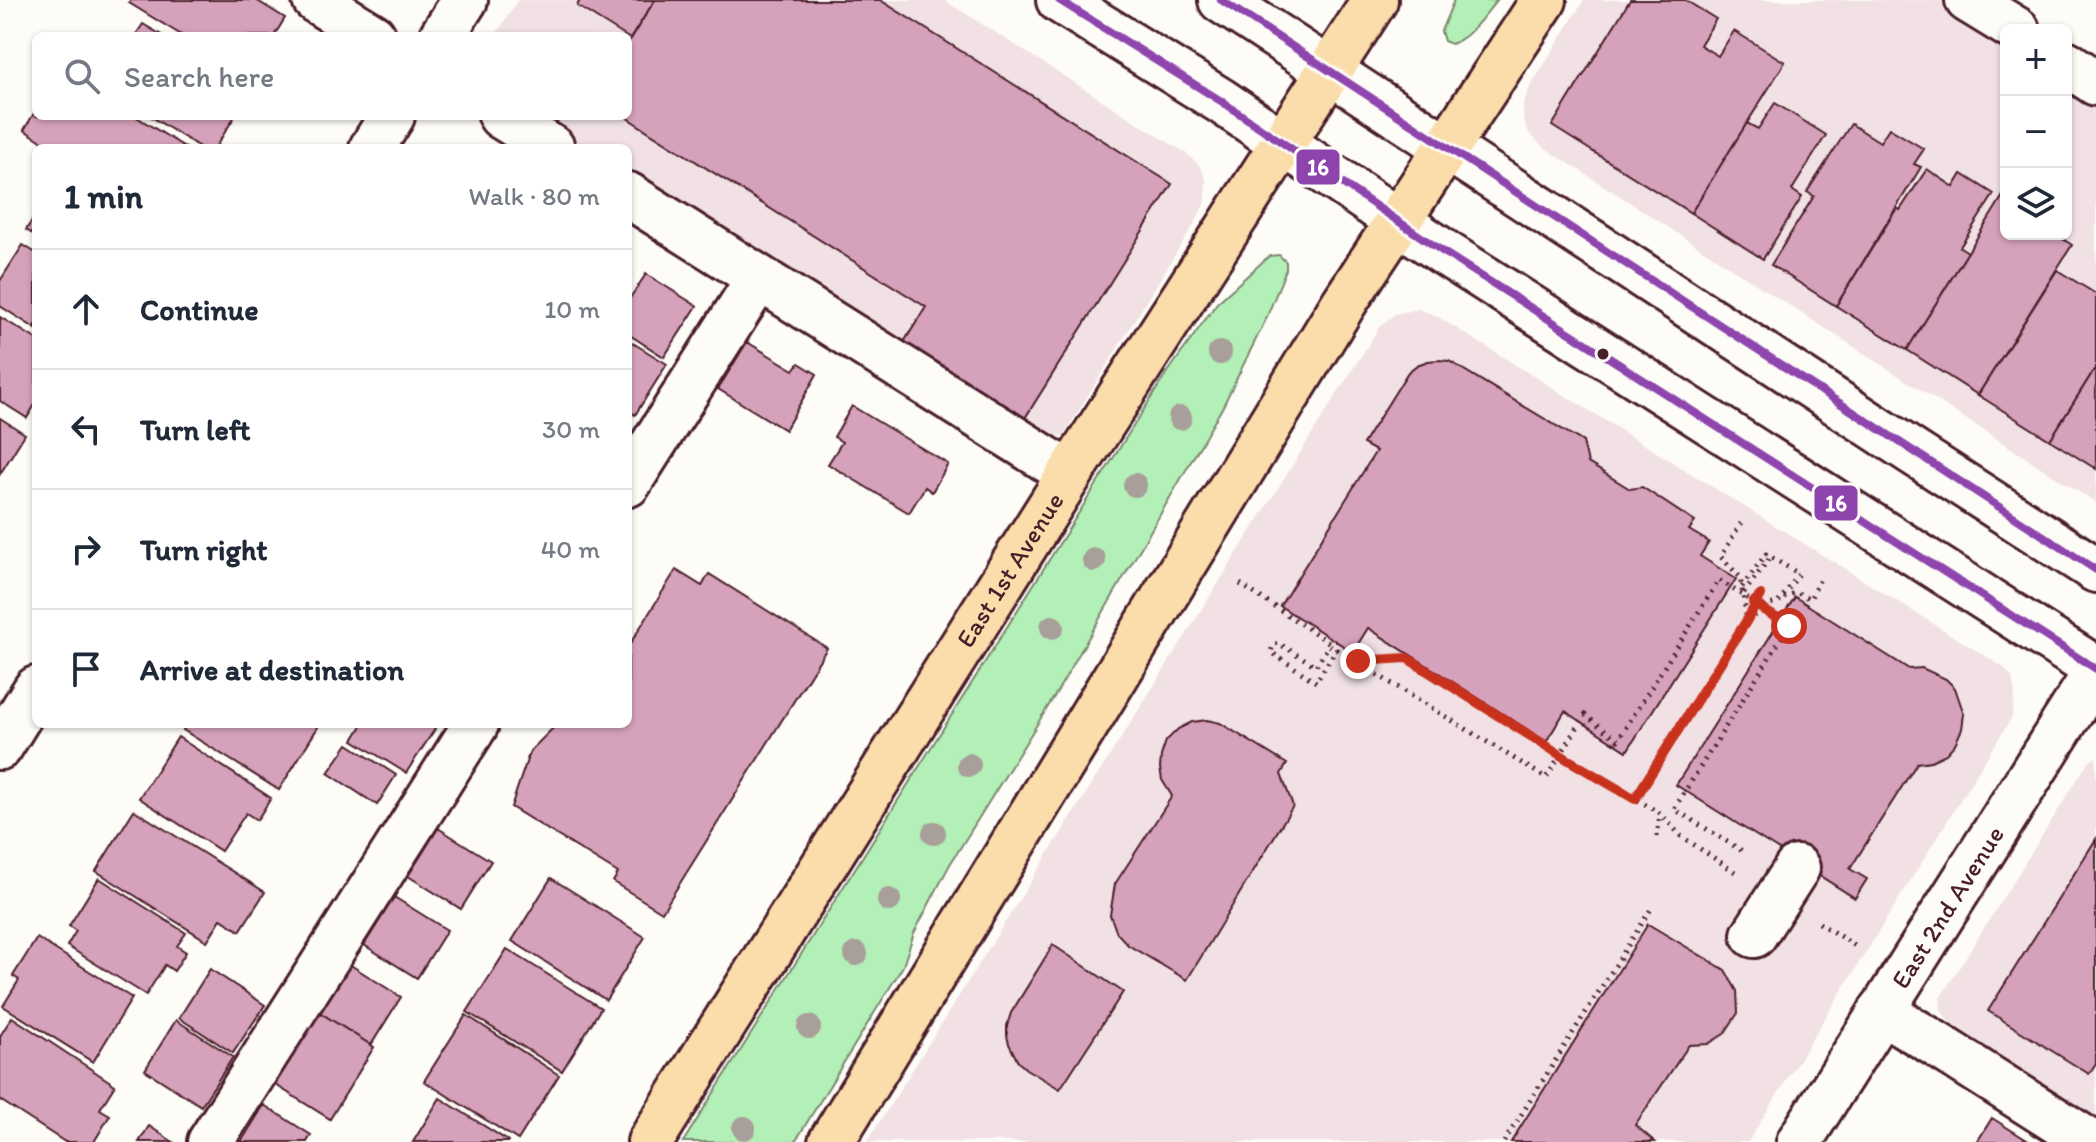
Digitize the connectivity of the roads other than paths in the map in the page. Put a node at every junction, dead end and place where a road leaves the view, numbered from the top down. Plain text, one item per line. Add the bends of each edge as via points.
1 (315, 0) edge
2 (465, 0) edge
3 (1059, 0) edge
4 (1221, 0) edge
5 (1375, 0) edge
6 (1544, 0) edge
7 (1968, 0) edge
8 (2014, 18) edge
9 (367, 32) edge
10 (445, 32) edge
11 (2072, 67) edge
12 (1330, 70) junction
13 (2096, 83) edge
14 (390, 120) edge
15 (507, 120) edge
16 (1283, 143) junction
17 (374, 144) edge
18 (546, 144) edge
19 (1447, 147) junction
20 (632, 198) edge
21 (1398, 220) junction
22 (759, 278) junction
23 (1070, 474) junction
24 (632, 478) edge
25 (2096, 570) edge
26 (2096, 670) edge
27 (32, 695) edge
28 (473, 728) edge
29 (0, 747) edge
30 (1797, 868) dead end
31 (1754, 935) dead end
32 (1881, 1011) junction
33 (210, 1142) edge
34 (650, 1142) edge
35 (831, 1142) edge
36 (1799, 1142) edge
37 (2090, 1142) edge

1 - 9 street
2 - 10 street
3 - 16 street
4 - 12 street
5 - 12 main road, East 1st Avenue
6 - 19 main road
7 - 8 street
11 - 13 street
12 - 16 main road, East 1st Avenue
12 - 19 street
14 - 17 street
15 - 18 street
16 - 21 street
16 - 23 main road, East 1st Avenue
19 - 21 main road
19 - 25 street
20 - 22 street
21 - 26 street
21 - 35 main road
22 - 23 street
22 - 24 street
23 - 34 main road, East 1st Avenue
26 - 32 street, East 2nd Avenue
27 - 29 street
28 - 33 street
30 - 31 street
32 - 36 street, East 2nd Avenue
32 - 37 street

